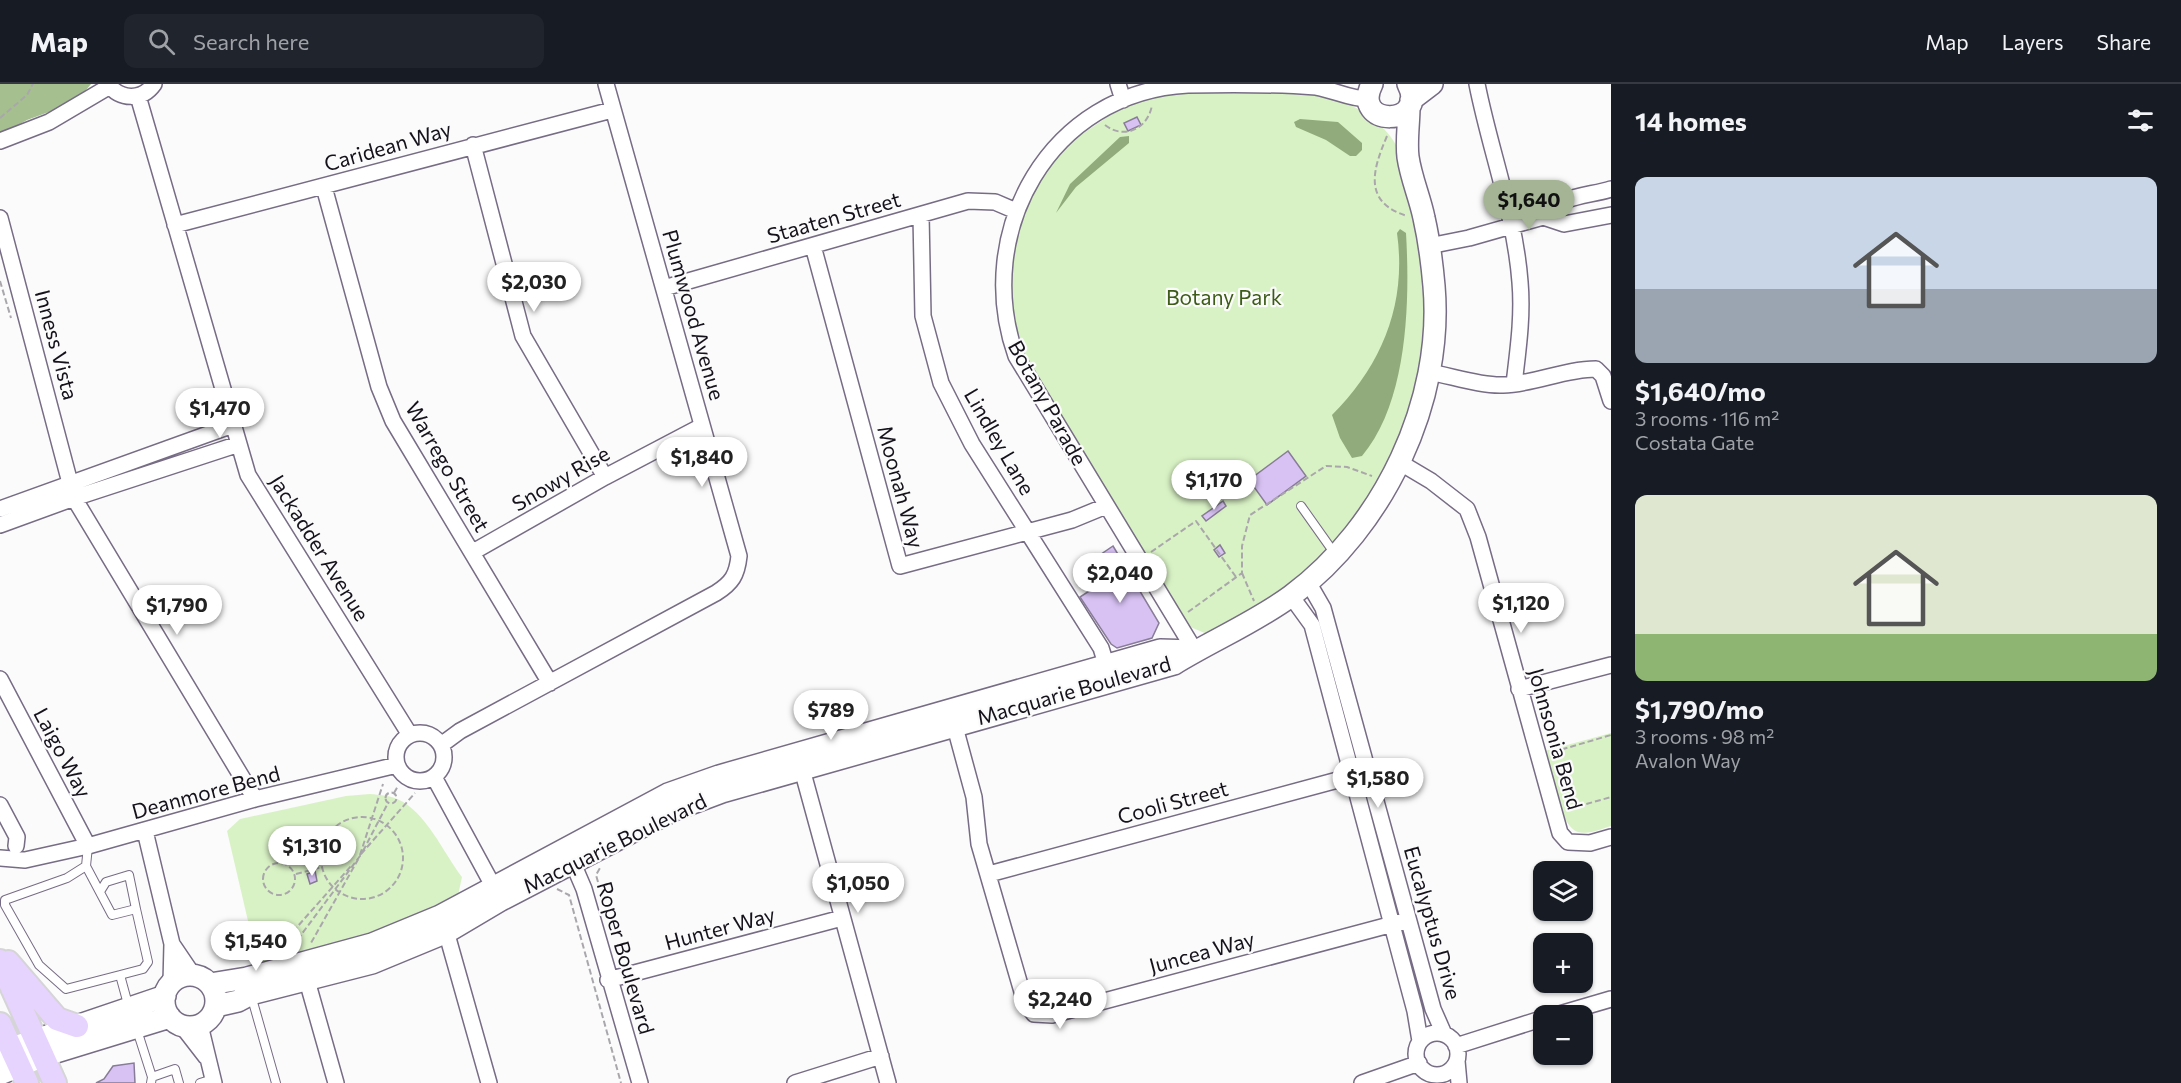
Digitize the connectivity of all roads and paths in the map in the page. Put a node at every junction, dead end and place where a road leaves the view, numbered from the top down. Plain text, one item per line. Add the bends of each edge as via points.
1 (33, 84) edge
2 (154, 84) edge
3 (606, 84) edge
4 (1118, 84) edge
5 (1275, 84) edge
6 (1432, 84) edge
7 (1477, 84) edge
8 (109, 85) edge
9 (138, 96) junction
10 (1373, 96) edge
11 (1409, 97) edge
12 (1123, 100) junction
13 (1152, 100) dead end
14 (612, 110) junction
15 (0, 118) edge
16 (1102, 122) dead end
17 (1386, 136) dead end
18 (0, 141) edge
19 (473, 145) junction
20 (1408, 157) junction
21 (324, 187) junction
22 (1611, 189) edge
23 (1016, 211) junction
24 (921, 215) junction
25 (1611, 215) edge
26 (0, 218) edge
27 (1416, 218) dead end
28 (1544, 218) junction
29 (175, 225) junction
30 (1512, 225) junction
31 (813, 246) junction
32 (1429, 246) junction
33 (664, 288) junction
34 (1429, 372) junction
35 (1514, 384) junction
36 (1611, 401) edge
37 (233, 425) junction
38 (702, 426) junction
39 (239, 444) junction
40 (1399, 462) junction
41 (605, 477) junction
42 (1380, 480) dead end
43 (72, 491) junction
44 (1106, 506) junction
45 (1301, 506) dead end
46 (0, 509) edge
47 (0, 525) edge
48 (1027, 531) junction
49 (473, 552) junction
50 (1146, 555) dead end
51 (1336, 555) junction
52 (1242, 573) junction
53 (1237, 578) junction
54 (1308, 582) junction
55 (1291, 596) junction
56 (1256, 603) dead end
57 (1183, 615) dead end
58 (1195, 651) junction
59 (1611, 665) edge
60 (1107, 667) junction
61 (0, 680) edge
62 (550, 683) junction
63 (1519, 689) junction
64 (952, 718) junction
65 (410, 735) junction
66 (1611, 735) edge
67 (441, 745) junction
68 (1538, 756) junction
69 (800, 762) junction
70 (397, 765) junction
71 (1368, 772) junction
72 (1352, 776) junction
73 (434, 777) junction
74 (383, 784) dead end
75 (398, 786) dead end
76 (394, 792) junction
77 (415, 793) dead end
78 (1611, 797) edge
79 (255, 799) junction
80 (388, 803) junction
81 (0, 805) edge
82 (1566, 810) dead end
83 (372, 818) junction
84 (380, 821) junction
85 (0, 823) edge
86 (387, 825) junction
87 (145, 831) junction
88 (1611, 837) edge
89 (16, 846) junction
90 (88, 846) junction
91 (570, 855) junction
92 (360, 856) junction
93 (0, 858) edge
94 (26, 860) junction
95 (86, 866) junction
96 (322, 867) junction
97 (295, 874) junction
98 (989, 874) junction
99 (333, 887) junction
100 (553, 887) dead end
101 (101, 890) junction
102 (336, 890) junction
103 (339, 893) junction
104 (497, 893) junction
105 (2, 905) edge
106 (136, 909) junction
107 (842, 918) junction
108 (1408, 920) junction
109 (444, 924) junction
110 (1392, 924) junction
111 (172, 944) junction
112 (274, 953) dead end
113 (0, 956) edge
114 (0, 961) edge
115 (301, 961) junction
116 (120, 975) junction
117 (202, 980) junction
118 (608, 980) junction
119 (168, 990) junction
120 (251, 994) junction
121 (1611, 999) edge
122 (1591, 1005) edge
123 (216, 1006) junction
124 (133, 1019) junction
125 (1533, 1022) edge
126 (184, 1023) junction
127 (0, 1024) edge
128 (77, 1026) junction
129 (1444, 1034) junction
130 (1420, 1041) junction
131 (39, 1048) junction
132 (1456, 1053) junction
133 (881, 1056) junction
134 (12, 1065) edge
135 (1426, 1073) edge
136 (151, 1080) edge
137 (209, 1082) edge
138 (55, 1083) edge
139 (179, 1083) edge
140 (276, 1083) edge
141 (336, 1083) edge
142 (489, 1083) edge
143 (621, 1083) edge
144 (640, 1083) edge
145 (795, 1083) edge
146 (888, 1083) edge
147 (1362, 1083) edge
148 (1459, 1083) edge

1 - 15 path via 27,95
2 - 9 street
3 - 14 street, Plumwood Avenue
4 - 12 street
5 - 10 street, Botany Parade via 1336,91 1357,99
5 - 12 street, Botany Parade via 1173,87
6 - 11 street
7 - 30 street
8 - 9 street via 122,96
8 - 18 street via 49,122
9 - 29 street, Jackadder Avenue
10 - 11 street via 1399,116
10 - 20 street, Macquarie Boulevard
11 - 20 street, Macquarie Boulevard
12 - 23 street, Botany Parade via 1094,117 1052,152 1032,177
13 - 16 path via 1147,119 1135,130 1113,130
14 - 19 street, Caridean Way
14 - 33 street, Plumwood Avenue
17 - 27 path via 1375,168 1375,188 1392,210
19 - 21 street, Caridean Way
19 - 41 street via 523,336
20 - 32 street, Macquarie Boulevard
21 - 29 street, Caridean Way
21 - 49 street, Warrego Street via 393,421
22 - 28 street via 1560,203 1549,208
23 - 24 street, Staaten Street via 994,202 968,201
23 - 44 street, Botany Parade via 1003,269 1008,334 1035,391
24 - 31 street, Staaten Street
24 - 48 street, Lindley Lane via 923,316 941,383 972,444
25 - 28 street via 1564,224
26 - 43 street, Inness Vista
28 - 30 street
29 - 37 street, Jackadder Avenue
30 - 32 street
30 - 35 street via 1520,292
31 - 33 street, Staaten Street
31 - 48 street, Moonah Way via 900,566
32 - 34 street, Macquarie Boulevard via 1434,289
33 - 38 street, Plumwood Avenue
34 - 35 street
34 - 40 street, Macquarie Boulevard
35 - 36 street via 1577,369 1596,369 1603,376
37 - 39 street, Jackadder Avenue
37 - 43 street
38 - 41 street, Snowy Rise
38 - 62 street, Plumwood Avenue via 739,556 732,582
39 - 43 street
39 - 65 street, Jackadder Avenue via 248,475
40 - 51 street, Macquarie Boulevard via 1381,495
40 - 63 street, Johnsonia Bend via 1467,509
41 - 49 street, Snowy Rise
42 - 52 path via 1347,467 1326,465 1281,493 1250,515 1242,546
43 - 46 street
43 - 47 street
43 - 79 street, Inness Vista
44 - 48 street, Moonah Way via 1072,520
44 - 58 street, Botany Parade
45 - 51 lane
48 - 60 street, Lindley Lane via 1101,648
49 - 62 street, Warrego Street
50 - 53 path via 1196,521
51 - 54 street, Macquarie Boulevard
52 - 53 path
52 - 56 path
53 - 57 path
54 - 55 street, Macquarie Boulevard
54 - 71 street, Eucalyptus Drive via 1323,608
55 - 58 street, Macquarie Boulevard via 1224,639
55 - 72 street, Eucalyptus Drive via 1312,625
58 - 60 street, Macquarie Boulevard via 1160,650
58 - 64 street, Macquarie Boulevard via 1149,673
59 - 63 street
60 - 64 street, Macquarie Boulevard
61 - 90 street, Laigo Way
62 - 67 street, Plumwood Avenue
63 - 68 street, Johnsonia Bend
64 - 69 street, Macquarie Boulevard
64 - 98 street, Juncea Way via 974,796 979,844
65 - 67 street via 427,734
65 - 70 street via 397,748
66 - 68 path
67 - 73 street via 444,758
68 - 88 street, Johnsonia Bend via 1560,833 1568,842 1590,843
69 - 91 street, Macquarie Boulevard via 668,794
69 - 107 street
70 - 73 street via 413,780
70 - 79 street, Deanmore Bend
71 - 72 street, Cooli Street
71 - 108 street, Eucalyptus Drive
72 - 98 street, Cooli Street
72 - 110 street, Eucalyptus Drive
73 - 104 street
74 - 83 path
75 - 76 path
76 - 80 path via 387,794
76 - 80 path via 396,801
77 - 86 path
78 - 82 path
79 - 87 street, Deanmore Bend
80 - 84 path
81 - 89 street via 14,830
83 - 84 path
83 - 92 path
83 - 96 path via 346,820 335,827 321,850
84 - 86 path
84 - 92 path
85 - 89 street
86 - 92 path
86 - 103 path via 402,848 399,876 380,895 366,899
87 - 90 street, Deanmore Bend
87 - 111 street
89 - 94 street
90 - 94 street, Deanmore Bend
90 - 95 lane
91 - 104 street, Macquarie Boulevard
91 - 118 street, Roper Boulevard
92 - 99 path
92 - 102 path
92 - 103 path
93 - 94 street, Deanmore Bend
95 - 101 lane
95 - 105 lane via 67,878 5,900
96 - 97 path
96 - 99 path
97 - 97 path via 288,865 278,862 264,872 263,882 268,891 283,895 294,885
98 - 110 street, Juncea Way via 1025,1002 1034,1014 1052,1015
99 - 102 path
99 - 112 path
100 - 143 path via 569,895
101 - 106 lane via 112,915
101 - 106 lane via 106,882 129,875
102 - 103 path
102 - 115 path
103 - 115 path
104 - 109 street, Macquarie Boulevard
105 - 116 lane via 39,965 66,989
106 - 116 lane via 148,962 143,969
107 - 118 street, Hunter Way
107 - 133 street
108 - 110 street, Juncea Way
108 - 129 street, Eucalyptus Drive
109 - 115 street, Macquarie Boulevard via 372,963
109 - 142 street
110 - 130 street, Eucalyptus Drive
111 - 117 street
111 - 119 street
113 - 128 main road via 16,968 57,1019
114 - 131 main road
115 - 117 street, Macquarie Boulevard via 247,978
115 - 120 street, Macquarie Boulevard
115 - 141 street
116 - 124 lane
117 - 119 street via 181,976
117 - 123 street via 214,991
118 - 144 street, Roper Boulevard
119 - 124 street
119 - 126 street
120 - 123 street, Macquarie Boulevard
120 - 140 lane
121 - 122 street
123 - 126 street via 210,1017
124 - 126 street
124 - 128 street
124 - 131 street
124 - 136 lane
125 - 132 street
126 - 137 street via 209,1061
127 - 134 main road
128 - 131 street
129 - 130 street
129 - 132 street
130 - 135 street via 1416,1054
131 - 134 street
131 - 138 main road
132 - 135 street via 1450,1071
132 - 148 street
133 - 145 street
133 - 146 street
135 - 147 street
136 - 139 lane via 175,1069

